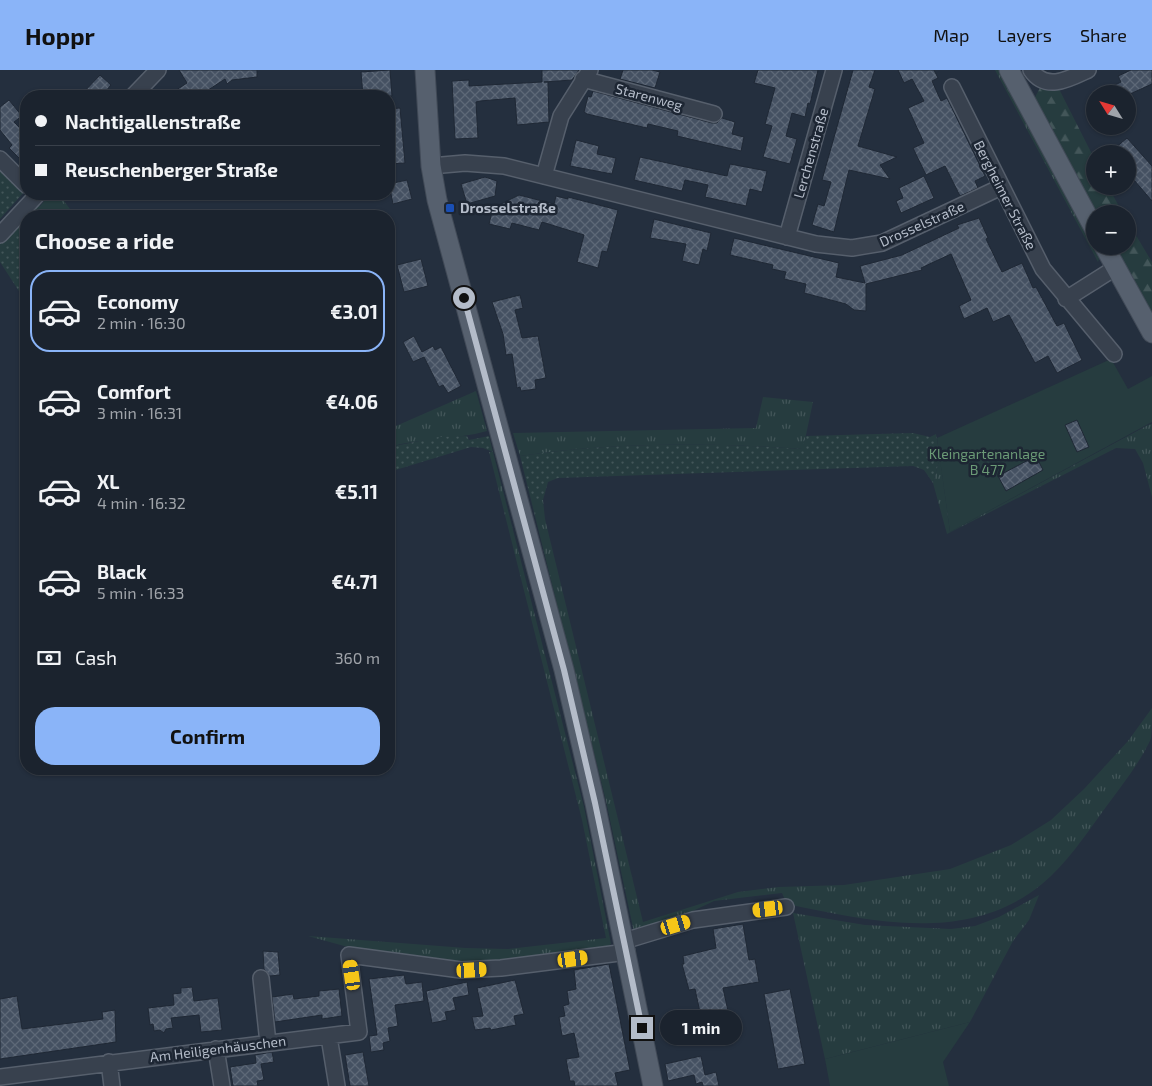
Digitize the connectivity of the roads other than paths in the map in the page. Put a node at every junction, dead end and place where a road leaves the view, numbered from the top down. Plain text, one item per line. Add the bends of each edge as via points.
1 (158, 70) edge
2 (425, 70) edge
3 (834, 70) edge
4 (1009, 70) edge
5 (1031, 70) edge
6 (1088, 70) edge
7 (587, 75) edge
8 (952, 87) dead end
9 (139, 90) edge
10 (714, 114) dead end
11 (0, 158) edge
12 (431, 166) junction
13 (544, 176) junction
14 (20, 178) edge
15 (1001, 187) junction
16 (28, 200) edge
17 (1086, 213) edge
18 (0, 235) edge
19 (787, 237) junction
20 (1108, 255) edge
21 (1115, 268) junction
22 (1066, 299) junction
23 (1152, 333) edge
24 (1114, 354) dead end
25 (786, 907) dead end
26 (625, 946) junction
27 (261, 978) dead end
28 (329, 1037) junction
29 (268, 1043) junction
30 (216, 1049) junction
31 (109, 1062) junction
32 (0, 1078) edge
33 (1, 1086) edge
34 (112, 1086) edge
35 (222, 1086) edge
36 (337, 1086) edge
37 (653, 1086) edge

1 - 9 street
2 - 12 main road
3 - 19 street, Lerchenstraße
4 - 17 main road
5 - 6 street via 1043,81 1064,81
7 - 10 street, Starenweg
7 - 13 street, Starenweg via 561,116
8 - 15 street, Bergheimer Straße
11 - 14 street
12 - 13 street, Drosselstraße via 491,164
12 - 26 main road via 439,208 564,670
13 - 19 street, Drosselstraße
15 - 19 street, Drosselstraße via 882,243 835,247
15 - 22 street, Bergheimer Straße via 1043,269
16 - 18 street
20 - 21 main road
21 - 22 street
21 - 23 main road
22 - 24 street, Bergheimer Straße
25 - 26 street via 693,920
26 - 28 street, Am Heiligenhäuschen via 501,968 461,970 349,956 359,1032
26 - 37 main road
27 - 29 street
28 - 29 street, Am Heiligenhäuschen
28 - 36 street
29 - 30 street, Am Heiligenhäuschen
30 - 31 street, Am Heiligenhäuschen
30 - 35 street
31 - 32 street, Am Heiligenhäuschen
31 - 34 street
32 - 33 street

